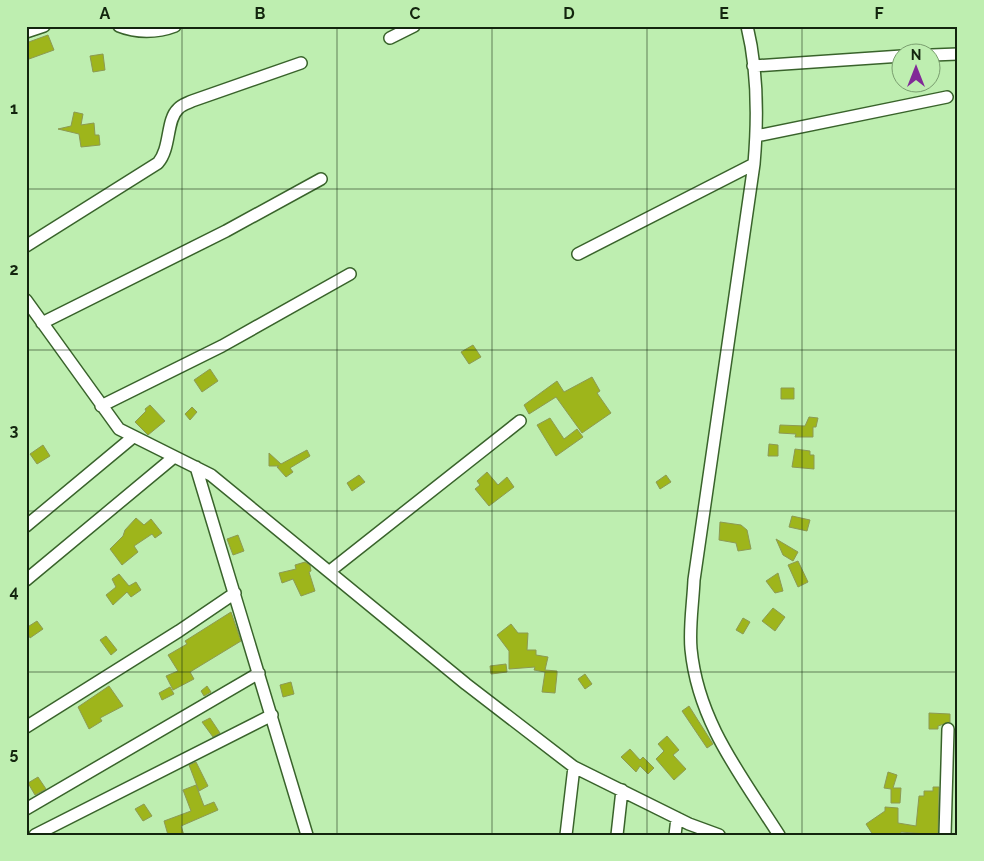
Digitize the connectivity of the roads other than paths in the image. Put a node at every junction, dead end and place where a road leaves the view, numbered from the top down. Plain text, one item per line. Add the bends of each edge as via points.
1 (44, 26) edge
2 (119, 26) edge
3 (175, 26) edge
4 (414, 26) edge
5 (747, 26) edge
6 (26, 32) edge
7 (390, 38) dead end
8 (958, 54) edge
9 (942, 55) edge
10 (892, 57) edge
11 (300, 62) dead end
12 (754, 66) junction
13 (947, 97) dead end
14 (756, 136) junction
15 (754, 164) junction
16 (321, 179) dead end
17 (26, 246) edge
18 (578, 254) dead end
19 (350, 274) dead end
20 (28, 307) edge
21 (42, 323) junction
22 (100, 406) junction
23 (520, 421) dead end
24 (132, 437) junction
25 (174, 457) junction
26 (196, 467) junction
27 (26, 526) edge
28 (330, 571) junction
29 (26, 580) edge
30 (235, 593) junction
31 (259, 672) junction
32 (272, 715) junction
33 (26, 727) edge
34 (948, 729) dead end
35 (574, 766) junction
36 (622, 790) junction
37 (26, 810) edge
38 (677, 818) junction
39 (35, 835) edge
40 (307, 835) edge
41 (566, 835) edge
42 (616, 835) edge
43 (675, 835) edge
44 (719, 835) edge
45 (779, 835) edge
46 (944, 835) edge

1 - 6 street
2 - 3 street via 130,31 160,31
4 - 7 street
5 - 12 street
8 - 9 street
10 - 12 street
11 - 17 street via 178,108 164,157 158,164
12 - 14 street
13 - 14 street
14 - 15 street
15 - 18 street
15 - 45 street via 694,580 691,648 697,690 710,726
16 - 21 street via 226,232
19 - 22 street via 222,346
20 - 21 street
21 - 22 street
22 - 24 street via 119,430
23 - 28 street
24 - 25 street
24 - 27 street
25 - 26 street
25 - 29 street
26 - 28 street via 211,475
26 - 30 street
28 - 35 street via 466,684
30 - 31 street
30 - 33 street
31 - 32 street
31 - 37 street
32 - 39 street
32 - 40 street
34 - 46 street
35 - 36 street
35 - 41 street
36 - 38 street
36 - 42 street
38 - 43 street
38 - 44 street

